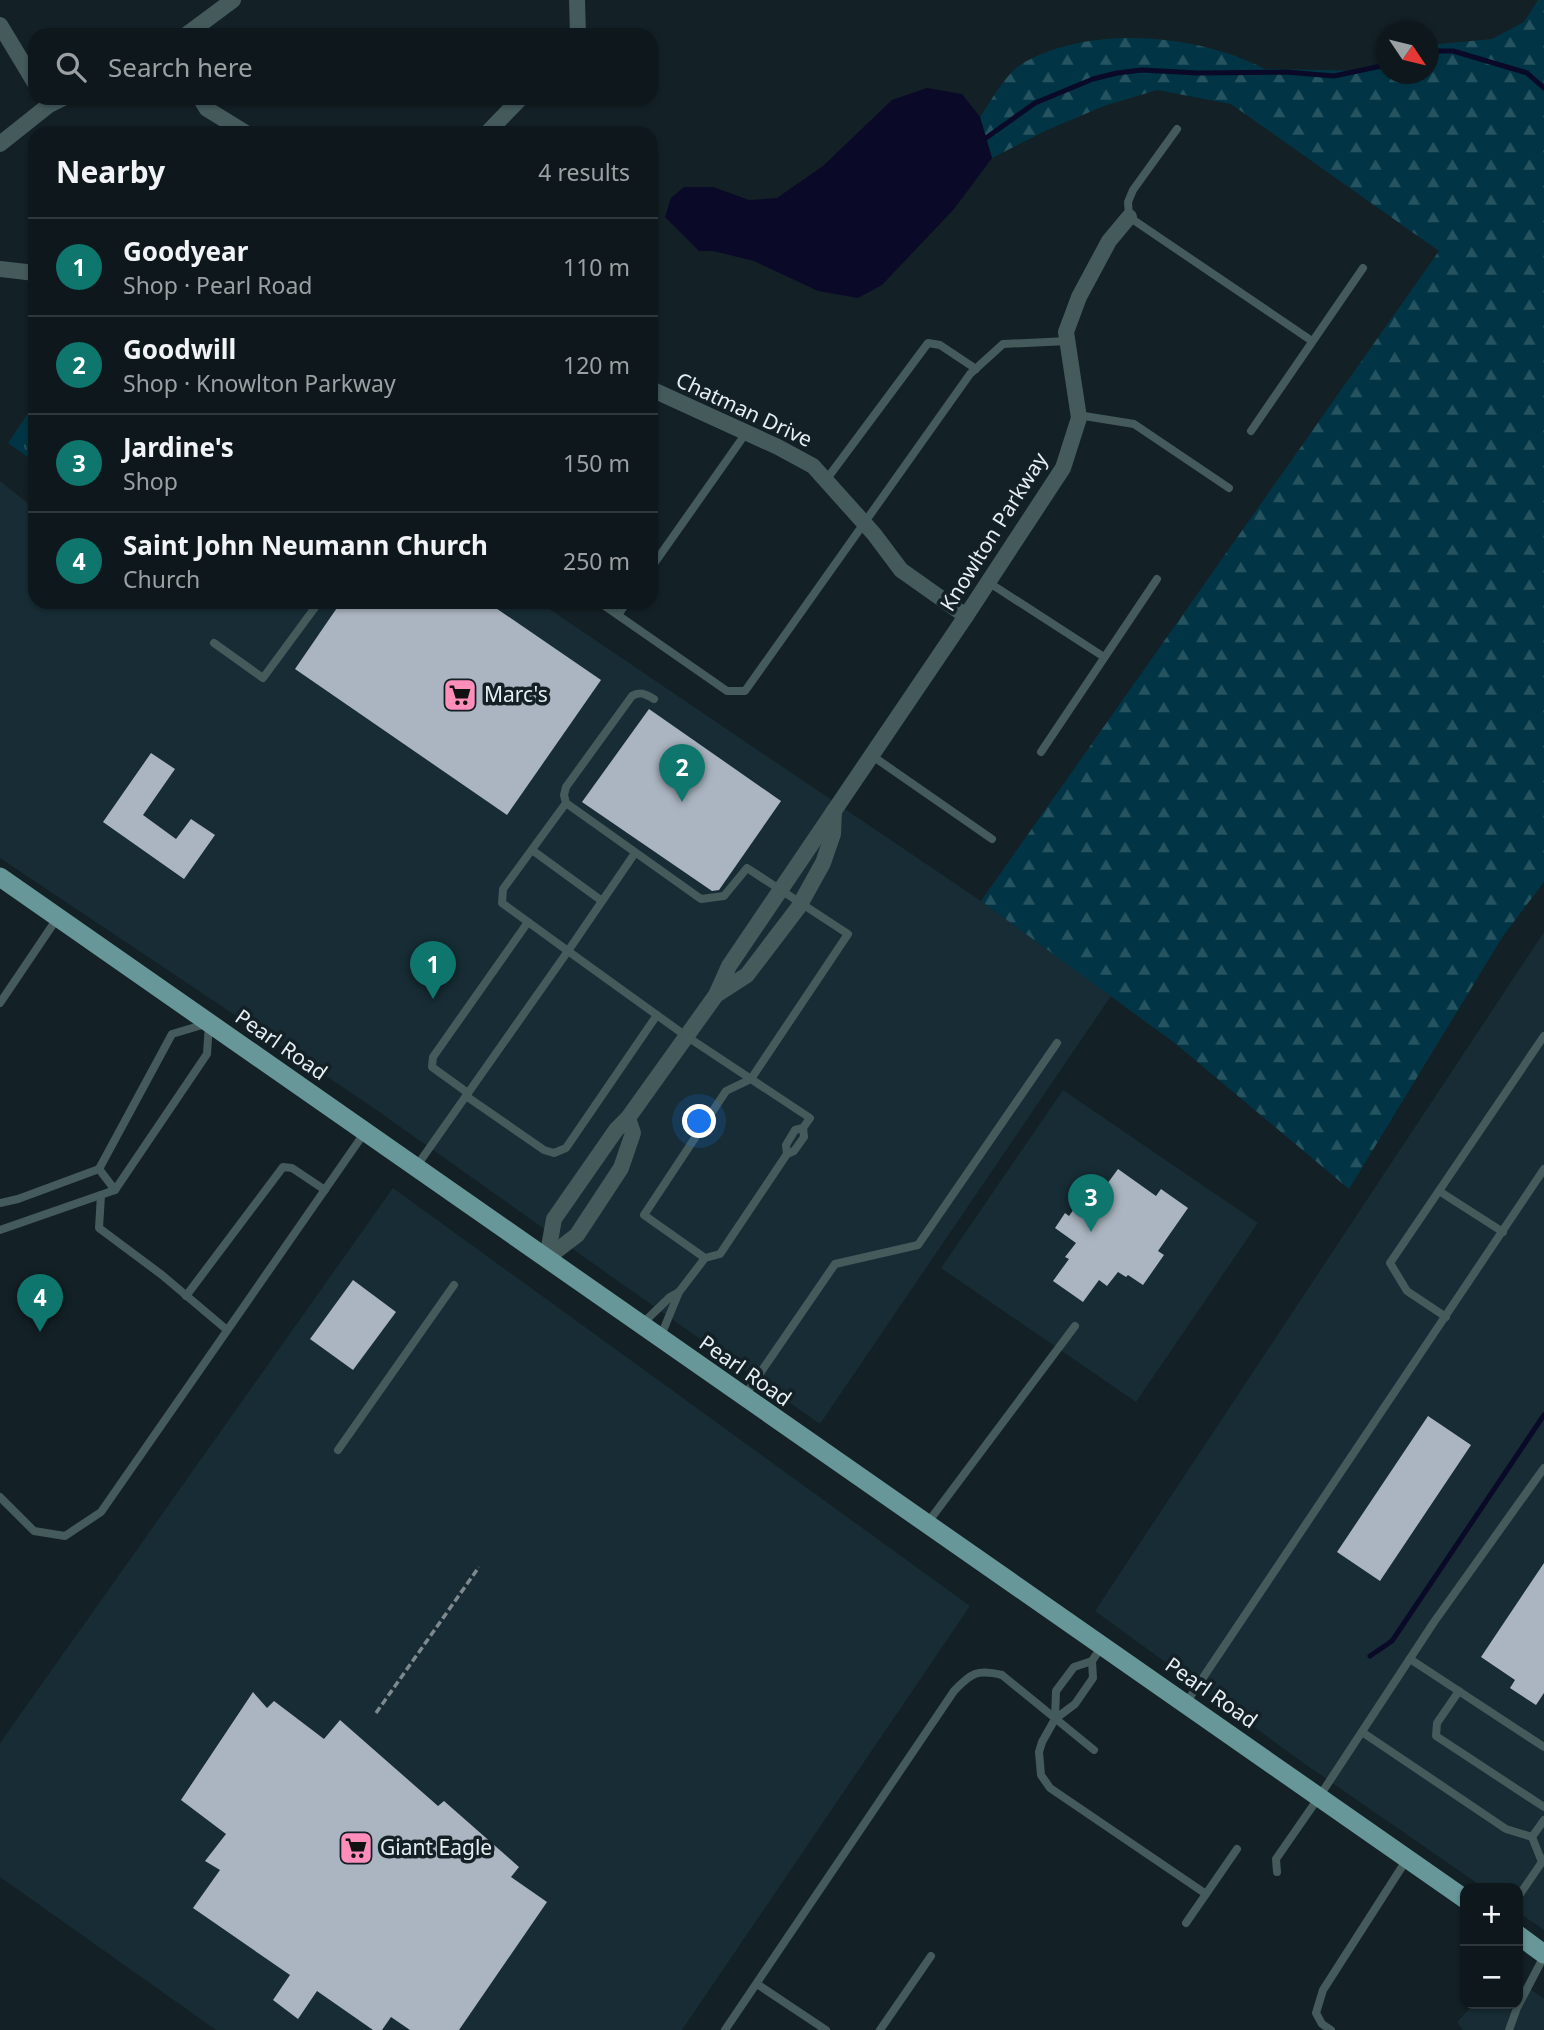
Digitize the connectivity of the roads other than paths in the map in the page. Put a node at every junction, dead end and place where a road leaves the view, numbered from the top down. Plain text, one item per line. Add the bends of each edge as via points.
1 (233, 0) edge
2 (577, 0) edge
3 (0, 24) edge
4 (195, 28) edge
5 (578, 28) edge
6 (28, 71) edge
7 (46, 105) edge
8 (204, 105) edge
9 (514, 105) edge
10 (235, 126) edge
11 (494, 126) edge
12 (1177, 129) dead end
13 (0, 144) edge
14 (1129, 217) junction
15 (1363, 268) dead end
16 (0, 269) edge
17 (28, 271) edge
18 (1068, 341) junction
19 (1312, 341) junction
20 (976, 369) junction
21 (658, 392) edge
22 (1078, 415) junction
23 (1251, 431) dead end
24 (746, 433) junction
25 (826, 480) junction
26 (1229, 488) dead end
27 (863, 522) junction
28 (658, 558) edge
29 (1157, 579) dead end
30 (988, 582) junction
31 (314, 609) edge
32 (609, 609) edge
33 (622, 609) edge
34 (618, 615) junction
35 (966, 616) junction
36 (214, 643) dead end
37 (1104, 657) junction
38 (654, 699) dead end
39 (1041, 752) dead end
40 (871, 755) junction
41 (566, 803) junction
42 (834, 809) junction
43 (992, 839) dead end
44 (532, 850) junction
45 (635, 853) junction
46 (0, 877) edge
47 (781, 891) junction
48 (602, 901) junction
49 (801, 903) junction
50 (58, 917) junction
51 (528, 922) junction
52 (568, 951) junction
53 (716, 995) junction
54 (0, 1003) edge
55 (657, 1015) junction
56 (209, 1023) junction
57 (687, 1036) junction
58 (1544, 1036) edge
59 (1057, 1043) dead end
60 (751, 1079) junction
61 (467, 1094) junction
62 (628, 1118) junction
63 (365, 1132) junction
64 (416, 1167) junction
65 (99, 1169) junction
66 (1544, 1169) edge
67 (116, 1190) junction
68 (324, 1190) junction
69 (1439, 1191) junction
70 (101, 1195) junction
71 (0, 1203) edge
72 (0, 1230) edge
73 (1503, 1232) junction
74 (547, 1258) junction
75 (705, 1258) junction
76 (454, 1285) dead end
77 (680, 1292) junction
78 (186, 1296) junction
79 (1446, 1317) junction
80 (641, 1325) junction
81 (1076, 1326) dead end
82 (227, 1330) junction
83 (660, 1338) junction
84 (743, 1398) junction
85 (338, 1450) dead end
86 (1544, 1468) edge
87 (0, 1497) edge
88 (926, 1525) junction
89 (1097, 1653) junction
90 (1410, 1659) junction
91 (1459, 1691) junction
92 (1186, 1703) junction
93 (1055, 1719) junction
94 (1362, 1732) junction
95 (1544, 1747) edge
96 (1094, 1749) dead end
97 (1319, 1797) junction
98 (1544, 1807) edge
99 (1544, 1820) edge
100 (1532, 1837) junction
101 (1237, 1849) dead end
102 (1407, 1859) junction
103 (1543, 1861) edge
104 (1277, 1872) dead end
105 (1523, 1891) edge
106 (1206, 1894) junction
107 (1460, 1896) edge
108 (1186, 1923) dead end
109 (1523, 1939) edge
110 (1544, 1955) edge
111 (931, 1956) dead end
112 (757, 1984) junction
113 (725, 2030) edge
114 (826, 2030) edge
115 (880, 2030) edge
116 (1331, 2030) edge
117 (1509, 2030) edge

1 - 4 street
2 - 5 street
3 - 6 street
7 - 13 street
8 - 10 street
9 - 11 street
12 - 14 lane via 1133,190
14 - 18 street, Knowlton Parkway via 1109,241 1079,297 1066,332
14 - 19 lane
15 - 19 lane
16 - 17 street
18 - 20 lane via 1003,344
18 - 22 street, Knowlton Parkway
19 - 23 lane
20 - 25 lane via 940,345 928,343
20 - 27 lane
21 - 24 street, Chatman Drive
22 - 26 lane via 1135,424
22 - 30 street, Knowlton Parkway via 1063,468
24 - 25 street, Chatman Drive via 813,466
24 - 28 lane
25 - 27 street, Chatman Drive
27 - 34 lane via 745,691 727,691
27 - 35 street, Chatman Drive via 901,570
29 - 37 lane
30 - 35 street, Knowlton Parkway
30 - 37 lane
31 - 36 lane via 263,678
32 - 34 lane
33 - 34 lane
35 - 40 street, Knowlton Parkway
37 - 39 lane
38 - 41 lane via 638,693 632,696 566,787
40 - 42 street, Knowlton Parkway
40 - 43 lane
41 - 44 lane
41 - 45 lane
42 - 47 street, Knowlton Parkway
42 - 49 street, Knowlton Parkway via 833,834 823,863
44 - 48 lane
44 - 51 lane via 503,889 502,903
45 - 47 lane via 701,899 724,896 747,868
45 - 48 lane
46 - 50 main road, Pearl Road
47 - 49 lane
47 - 53 street, Knowlton Parkway via 729,967
48 - 52 lane
49 - 53 street, Knowlton Parkway via 747,975
49 - 60 lane via 848,934
50 - 54 lane
50 - 56 main road, Pearl Road
51 - 52 lane
51 - 61 lane via 433,1057 432,1067
52 - 55 lane
52 - 61 lane
53 - 57 street, Knowlton Parkway
55 - 57 lane
55 - 61 lane via 560,1152 544,1150
56 - 63 main road, Pearl Road
56 - 65 lane via 172,1034
56 - 67 lane via 208,1054
57 - 60 lane
57 - 62 street, Knowlton Parkway
58 - 69 lane
59 - 84 lane via 918,1245 835,1264
60 - 75 lane via 726,1091 644,1215
60 - 75 lane via 810,1118 795,1130 786,1145 787,1154 720,1254
61 - 64 lane
62 - 74 street, Knowlton Parkway via 554,1219
62 - 74 street via 633,1133 621,1168 577,1235
63 - 64 main road, Pearl Road
63 - 68 lane
64 - 74 main road, Pearl Road
65 - 67 lane
65 - 71 lane
66 - 73 lane
67 - 70 lane
68 - 78 lane via 292,1168 283,1167
68 - 82 lane
69 - 73 lane
69 - 79 lane via 1390,1263 1407,1291
70 - 72 lane
70 - 78 lane via 99,1228
73 - 79 lane
74 - 80 main road, Pearl Road
75 - 77 lane
76 - 85 lane
77 - 80 lane
77 - 83 lane
78 - 82 lane
79 - 92 lane
80 - 83 main road, Pearl Road
81 - 88 lane
82 - 87 lane via 101,1513 65,1536 34,1531
83 - 84 main road, Pearl Road
84 - 88 main road, Pearl Road
86 - 90 lane
88 - 89 main road, Pearl Road
89 - 92 main road, Pearl Road
89 - 93 lane via 1093,1678 1074,1704
89 - 93 lane via 1074,1667 1056,1691
90 - 91 lane
90 - 94 lane
91 - 95 lane
91 - 98 lane via 1437,1723 1436,1736
92 - 97 main road, Pearl Road
93 - 96 lane
93 - 106 lane via 1039,1752 1041,1775 1051,1788
93 - 112 lane via 1002,1675 984,1671 967,1677
94 - 97 lane
94 - 100 lane via 1506,1829
97 - 102 main road, Pearl Road
97 - 104 lane via 1276,1859
99 - 100 lane
100 - 103 lane
101 - 106 lane
102 - 107 main road, Pearl Road
102 - 116 lane via 1323,1990 1316,2013
103 - 105 lane
106 - 108 lane
109 - 110 main road
110 - 117 lane
111 - 115 lane
112 - 113 lane
112 - 114 lane

